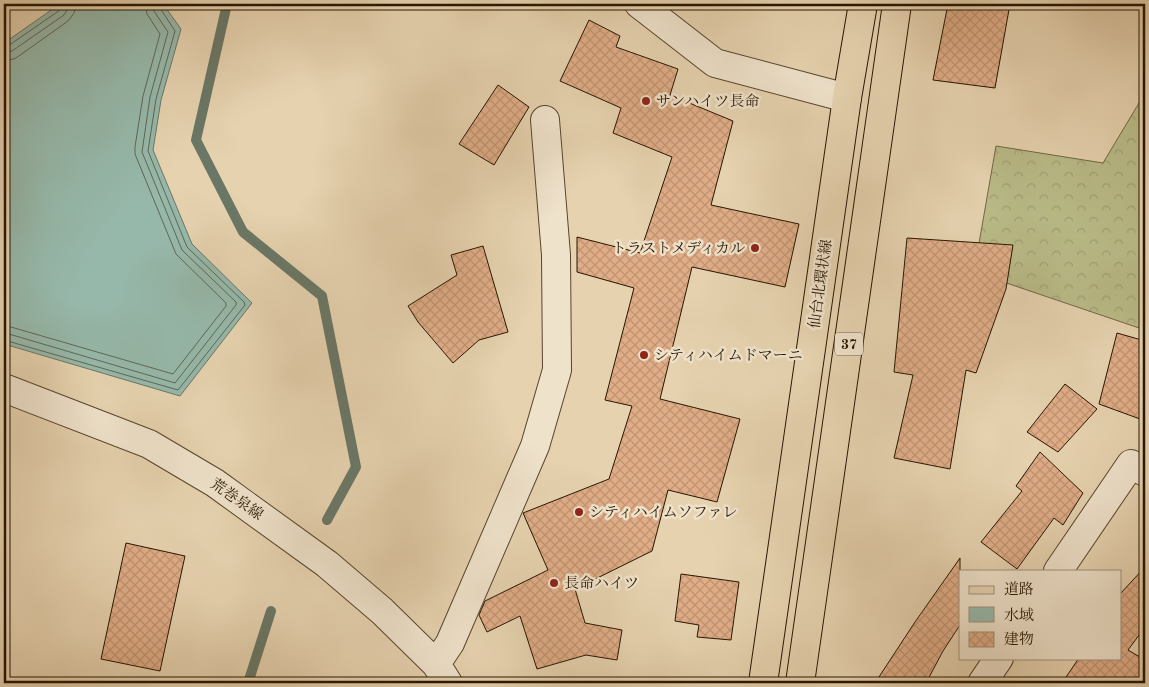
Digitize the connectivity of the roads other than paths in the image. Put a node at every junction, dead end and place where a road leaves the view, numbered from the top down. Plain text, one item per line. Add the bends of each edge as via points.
1 (638, 4) edge
2 (863, 4) edge
3 (897, 4) edge
4 (847, 98) junction
5 (545, 120) dead end
6 (4, 388) edge
7 (1145, 472) edge
8 (1059, 570) edge
9 (998, 660) edge
10 (442, 674) edge
11 (763, 683) edge
12 (800, 683) edge
13 (982, 683) edge

1 - 4 street via 715,63
2 - 4 main road, 仙台北環状線 / 37
3 - 12 main road, 37
4 - 11 main road, 仙台北環状線 / 37
5 - 10 street via 556,255 557,370 535,446 450,643
6 - 10 street, 荒巻泉線 via 149,444 215,483 326,564 382,611
7 - 8 street via 1131,464
9 - 13 street

